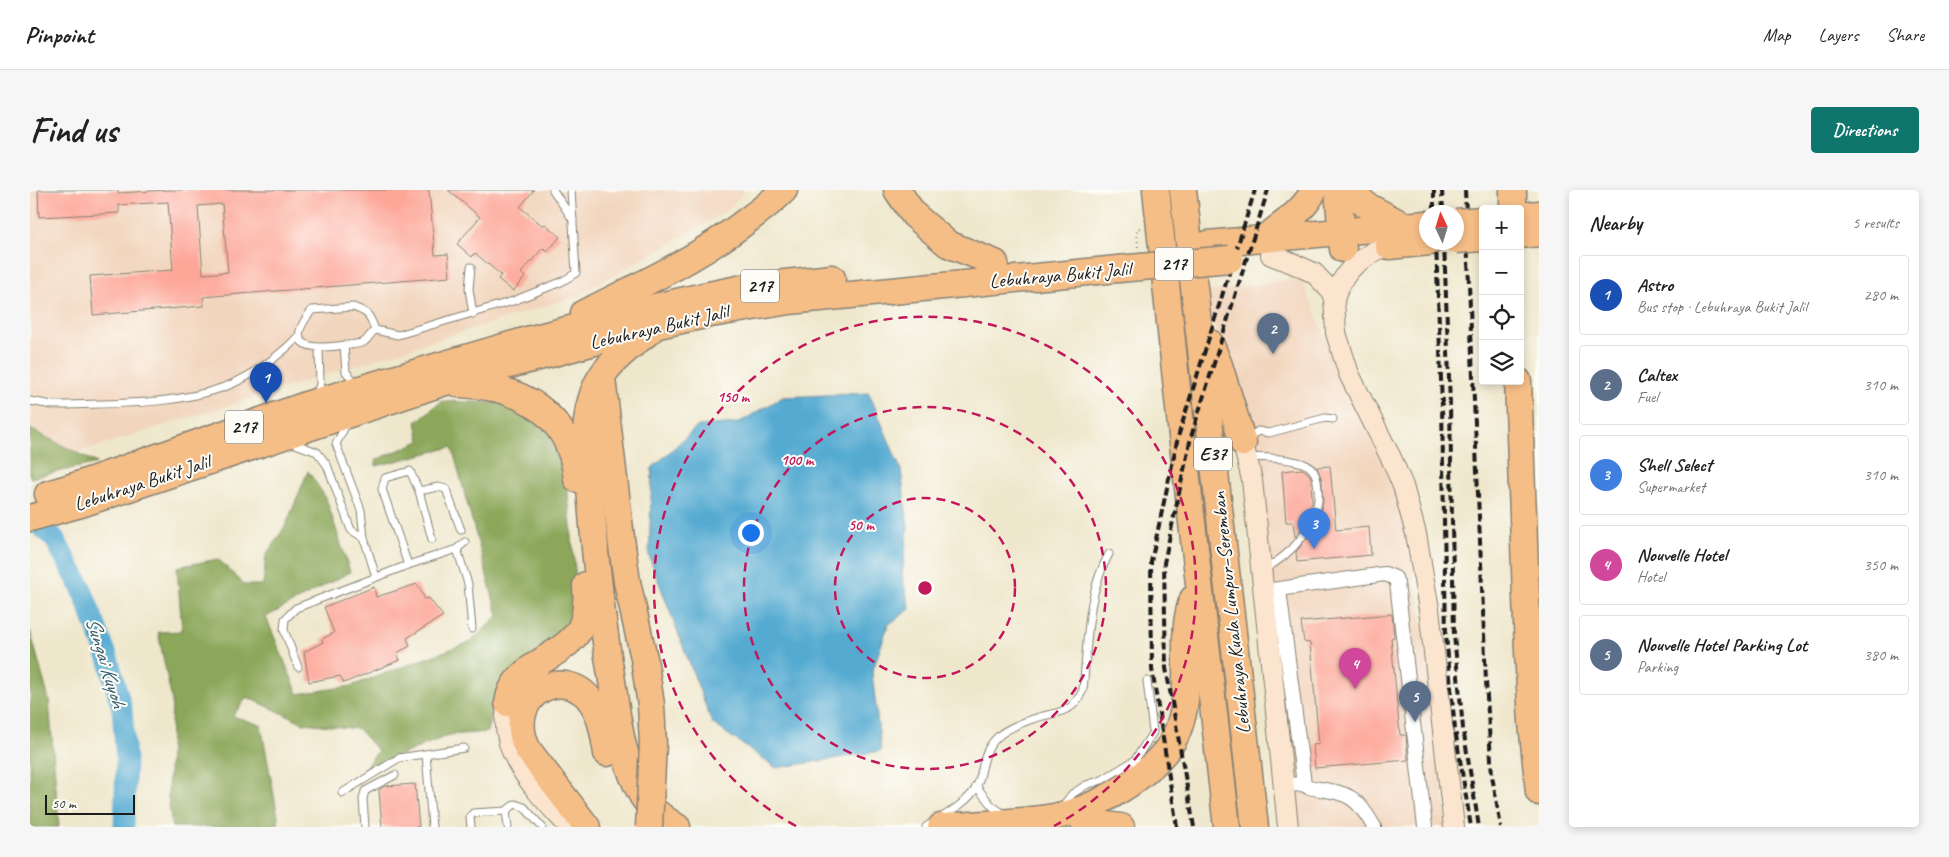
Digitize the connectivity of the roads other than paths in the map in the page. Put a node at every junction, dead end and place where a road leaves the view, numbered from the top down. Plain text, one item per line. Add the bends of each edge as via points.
1 (553, 190) edge
2 (571, 190) edge
3 (784, 190) edge
4 (897, 190) edge
5 (1156, 190) edge
6 (1183, 190) edge
7 (1314, 190) edge
8 (1338, 190) edge
9 (1350, 190) edge
10 (1513, 190) edge
11 (1513, 205) edge
12 (1539, 214) edge
13 (1524, 216) edge
14 (573, 220) junction
15 (1479, 220) edge
16 (1464, 221) edge
17 (1405, 233) edge
18 (1539, 234) edge
19 (1524, 235) edge
20 (1419, 238) edge
21 (1479, 238) edge
22 (1464, 239) edge
23 (1342, 241) junction
24 (1267, 247) junction
25 (1118, 261) junction
26 (994, 263) junction
27 (471, 267) dead end
28 (1334, 299) junction
29 (473, 314) junction
30 (658, 325) junction
31 (1199, 326) junction
32 (375, 330) junction
33 (299, 336) junction
34 (531, 339) junction
35 (344, 345) junction
36 (319, 348) junction
37 (602, 375) junction
38 (442, 383) junction
39 (1518, 385) edge
40 (364, 387) junction
41 (30, 402) edge
42 (309, 404) junction
43 (354, 412) junction
44 (1333, 419) dead end
45 (277, 438) junction
46 (1245, 450) junction
47 (419, 491) junction
48 (78, 495) junction
49 (30, 499) edge
50 (30, 518) edge
51 (461, 530) dead end
52 (364, 538) junction
53 (432, 539) dead end
54 (465, 542) dead end
55 (456, 549) junction
56 (1109, 554) dead end
57 (408, 564) junction
58 (1262, 571) junction
59 (376, 577) junction
60 (1200, 585) junction
61 (1272, 590) junction
62 (472, 629) dead end
63 (298, 667) dead end
64 (1148, 681) dead end
65 (508, 704) junction
66 (619, 732) junction
67 (464, 748) dead end
68 (426, 754) junction
69 (395, 775) dead end
70 (1304, 784) junction
71 (1284, 785) junction
72 (976, 786) junction
73 (1539, 792) edge
74 (342, 793) dead end
75 (506, 811) junction
76 (1054, 817) junction
77 (1023, 820) junction
78 (365, 827) edge
79 (432, 827) edge
80 (471, 827) edge
81 (508, 827) edge
82 (542, 827) edge
83 (568, 827) edge
84 (587, 827) edge
85 (648, 827) edge
86 (676, 827) edge
87 (926, 827) edge
88 (941, 827) edge
89 (1085, 827) edge
90 (1121, 827) edge
91 (1227, 827) edge
92 (1255, 827) edge
93 (1288, 827) edge
94 (1374, 827) edge
95 (1425, 827) edge
96 (1454, 827) edge

1 - 14 lane
2 - 14 lane
3 - 34 highway via 706,250
4 - 26 highway via 914,215 936,235 960,250
5 - 60 highway, Lebuhraya Kuala Lumpur–Seremban / E37
6 - 31 highway, Lebuhraya Kuala Lumpur–Seremban / E37
7 - 24 highway
8 - 23 highway
9 - 17 highway
10 - 11 highway
12 - 13 highway
14 - 29 lane via 576,273 542,291
15 - 16 highway, bridge
17 - 20 highway, Lebuhraya Bukit Jalil / 217
17 - 23 highway, Lebuhraya Bukit Jalil / 217
17 - 28 main road via 1356,262 1340,281
18 - 19 highway
21 - 22 highway, bridge
23 - 24 highway, Lebuhraya Bukit Jalil / 217
24 - 25 highway, Lebuhraya Bukit Jalil / 217
24 - 28 main road via 1314,273 1327,285
25 - 26 highway, Lebuhraya Bukit Jalil / 217
25 - 30 highway, Lebuhraya Bukit Jalil / 217 via 789,301
26 - 34 highway, Lebuhraya Bukit Jalil / 217 via 748,288 655,307
27 - 29 lane via 469,289
28 - 96 main road via 1336,334 1349,374 1403,486 1416,534 1429,609
29 - 32 lane via 398,335
30 - 37 highway via 624,352
30 - 38 highway, Lebuhraya Bukit Jalil / 217
31 - 46 highway via 1212,346
31 - 92 highway, Lebuhraya Kuala Lumpur–Seremban / E37
32 - 33 lane via 365,312 353,308 312,310 301,324
32 - 35 lane via 364,342
33 - 36 lane via 306,345
33 - 41 lane via 280,354 228,385 188,396 65,405
34 - 40 highway, Lebuhraya Bukit Jalil / 217
35 - 36 lane
35 - 40 lane via 348,375
36 - 42 lane via 320,389
37 - 66 highway via 590,401 586,436 602,626
37 - 85 highway, bridge via 627,582 651,704 653,744
38 - 43 highway, Lebuhraya Bukit Jalil / 217
38 - 65 highway via 503,390 529,400 554,421 574,461 586,592 584,618 577,634 566,646 520,678
39 - 73 highway via 1528,651
40 - 42 highway, Lebuhraya Bukit Jalil / 217
42 - 48 highway, Lebuhraya Bukit Jalil / 217
43 - 45 highway, Lebuhraya Bukit Jalil / 217
43 - 52 lane via 336,444 361,510
44 - 46 lane via 1325,418 1269,433 1254,432
45 - 48 highway, Lebuhraya Bukit Jalil / 217
45 - 52 lane via 317,452 327,464 351,530
46 - 58 main road via 1252,480
46 - 58 lane via 1259,457 1293,461 1310,467 1316,476 1318,498 1308,529 1285,555
47 - 51 lane via 438,486 446,489
47 - 53 lane
47 - 57 lane via 410,471 385,478 382,489
48 - 49 highway, Lebuhraya Bukit Jalil / 217
48 - 50 highway, Lebuhraya Bukit Jalil / 217
52 - 59 lane
54 - 55 lane
55 - 57 lane
55 - 62 lane via 468,584
56 - 72 lane via 1094,590 1083,690 1078,700 1059,713 1016,725 1000,734 984,756
57 - 59 lane
58 - 61 main road
59 - 63 lane via 296,608 285,619 284,630
60 - 76 highway via 1188,616 1184,708 1176,735 1165,753 1140,775 1096,803
60 - 91 highway, Lebuhraya Kuala Lumpur–Seremban / E37
61 - 70 street
61 - 71 main road
61 - 95 street via 1385,574 1394,578
64 - 76 lane via 1153,732 1135,760 1072,794
65 - 66 highway via 519,688 538,676 575,675 593,685 604,697
65 - 83 main road via 505,726 509,746 538,793
66 - 86 highway via 629,769 644,799 655,812
67 - 68 lane
68 - 74 lane via 399,758
68 - 79 lane
69 - 78 lane via 365,791
70 - 71 street
70 - 94 street via 1348,794 1362,807
71 - 93 main road
72 - 77 lane via 999,812
72 - 87 lane via 968,798
75 - 80 lane via 473,813
75 - 81 lane
75 - 82 lane via 515,804 524,807
76 - 77 highway
77 - 88 highway
84 - 85 highway via 528,750 522,736 523,710 531,698 546,687 573,688 592,702 619,790 635,816
89 - 90 highway

